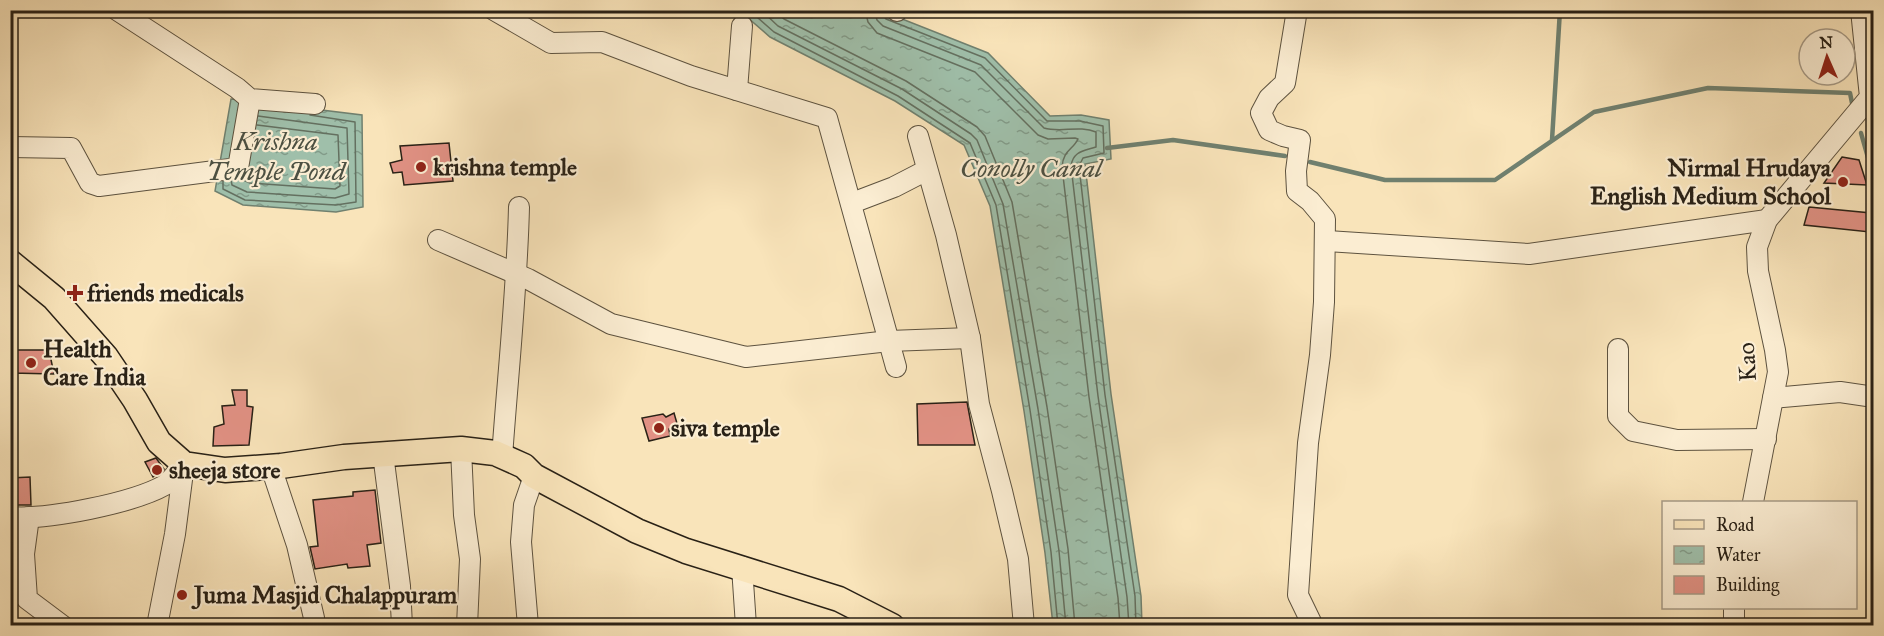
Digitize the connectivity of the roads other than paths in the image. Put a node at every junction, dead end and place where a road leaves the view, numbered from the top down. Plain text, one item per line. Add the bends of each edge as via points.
1 (117, 10) edge
2 (494, 10) edge
3 (1297, 10) edge
4 (1861, 10) edge
5 (742, 26) dead end
6 (737, 90) junction
7 (250, 99) junction
8 (315, 105) dead end
9 (1872, 105) edge
10 (918, 136) dead end
11 (10, 147) edge
12 (927, 170) junction
13 (852, 204) junction
14 (519, 207) dead end
15 (1767, 220) junction
16 (438, 240) dead end
17 (1327, 241) junction
18 (10, 262) edge
19 (517, 275) junction
20 (970, 338) junction
21 (888, 341) junction
22 (1618, 348) dead end
23 (896, 367) dead end
24 (1874, 397) edge
25 (1773, 398) junction
26 (1766, 439) junction
27 (461, 449) junction
28 (383, 454) junction
29 (502, 457) junction
30 (184, 464) junction
31 (271, 467) junction
32 (534, 476) junction
33 (1754, 501) edge
34 (20, 517) edge
35 (742, 567) junction
36 (1734, 609) edge
37 (315, 618) dead end
38 (63, 626) edge
39 (157, 626) edge
40 (402, 626) edge
41 (467, 626) edge
42 (528, 626) edge
43 (747, 626) edge
44 (892, 626) edge
45 (1024, 626) edge
46 (1313, 626) edge
47 (1734, 626) edge

1 - 7 street
2 - 6 street via 551,44 602,42
3 - 17 street via 1285,83 1264,105 1262,118 1269,130 1300,140 1297,191 1325,219
4 - 9 street
5 - 6 street
6 - 13 street via 827,118
7 - 8 street
7 - 11 street via 238,168 99,186 90,183 71,148
9 - 15 street
10 - 12 street
12 - 13 street
12 - 20 street
13 - 21 street
14 - 19 street
15 - 17 street via 1529,254
15 - 25 street, Kao via 1757,247 1778,372
16 - 19 street
17 - 46 street via 1298,595
18 - 30 main road via 54,298 106,357 159,442
19 - 21 street via 611,324 746,357
19 - 29 street
20 - 21 street
20 - 45 street via 979,404 1018,559
21 - 23 street
22 - 26 street via 1618,416 1633,431 1677,440
24 - 25 street via 1840,392
25 - 26 street, Kao
26 - 33 street, Kao
27 - 28 main road
27 - 29 main road via 484,450
27 - 41 street via 470,559
28 - 31 main road
28 - 40 street
29 - 32 main road via 524,466
30 - 31 main road via 225,470
30 - 34 street via 167,484 124,500
30 - 39 street
31 - 37 street via 297,545
32 - 35 main road via 637,531 686,551
32 - 42 street via 524,505 521,542
34 - 38 street via 27,598
35 - 43 street
35 - 44 main road via 839,600
36 - 47 street

